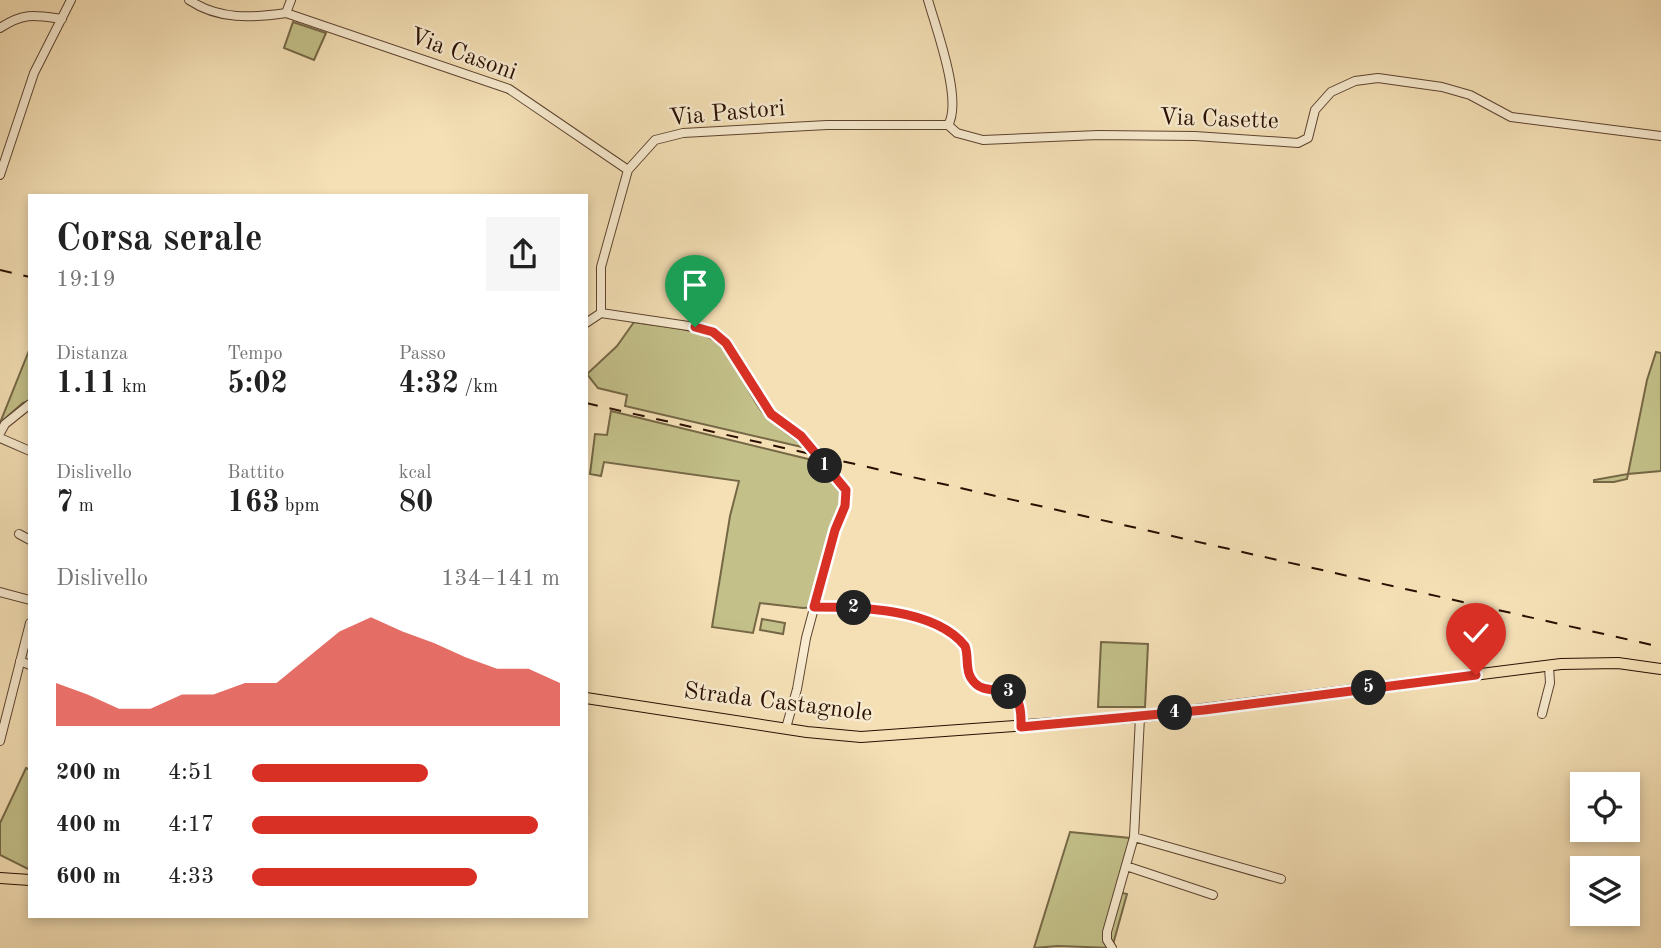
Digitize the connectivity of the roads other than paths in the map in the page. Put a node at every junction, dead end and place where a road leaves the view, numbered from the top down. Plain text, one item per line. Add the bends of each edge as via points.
1 (71, 0) edge
2 (189, 0) edge
3 (291, 0) edge
4 (928, 0) edge
5 (286, 13) junction
6 (62, 19) junction
7 (0, 28) edge
8 (948, 125) junction
9 (1661, 136) edge
10 (628, 170) junction
11 (0, 174) edge
12 (601, 313) junction
13 (588, 322) edge
14 (28, 406) edge
15 (0, 433) edge
16 (0, 438) edge
17 (28, 450) edge
18 (19, 534) dead end
19 (28, 539) edge
20 (0, 592) edge
21 (28, 599) edge
22 (814, 607) junction
23 (28, 631) edge
24 (20, 661) junction
25 (28, 665) edge
26 (1549, 666) junction
27 (1661, 669) edge
28 (588, 698) edge
29 (1542, 714) dead end
30 (1140, 717) junction
31 (1021, 727) junction
32 (786, 729) junction
33 (0, 741) edge
34 (1134, 836) junction
35 (1126, 866) junction
36 (0, 878) edge
37 (1281, 879) dead end
38 (28, 880) edge
39 (1213, 895) dead end
40 (1112, 948) edge

1 - 6 street
2 - 5 street, Via Casoni via 219,15
3 - 5 street
4 - 8 street via 953,96 953,117
5 - 10 street, Via Casoni via 509,89
6 - 7 street via 20,16
6 - 11 street via 34,73
8 - 9 street, Via Casette via 957,133 983,140 1101,135 1298,143 1308,138 1315,110 1331,92 1378,78 1470,95 1511,117
8 - 10 street, Via Pastori via 827,125 682,133 655,140
10 - 12 street, Via Pastori via 601,267
12 - 13 street
12 - 22 street via 713,332 726,343 771,414 801,436 843,484 847,498
14 - 15 street
16 - 17 street
18 - 19 street
20 - 21 street
22 - 31 street via 898,612 947,632 965,646 969,674 975,682 1018,699
22 - 32 street
23 - 24 street
24 - 25 street
24 - 33 street
26 - 27 main road, Strada Castagnole via 1585,662
26 - 29 street
26 - 30 main road, Strada Castagnole
28 - 32 main road, Strada Castagnole
30 - 31 main road, Strada Castagnole
30 - 34 street
31 - 32 main road, Strada Castagnole via 861,737
34 - 35 street
34 - 37 street
35 - 39 street
35 - 40 street via 1107,932
36 - 38 main road

